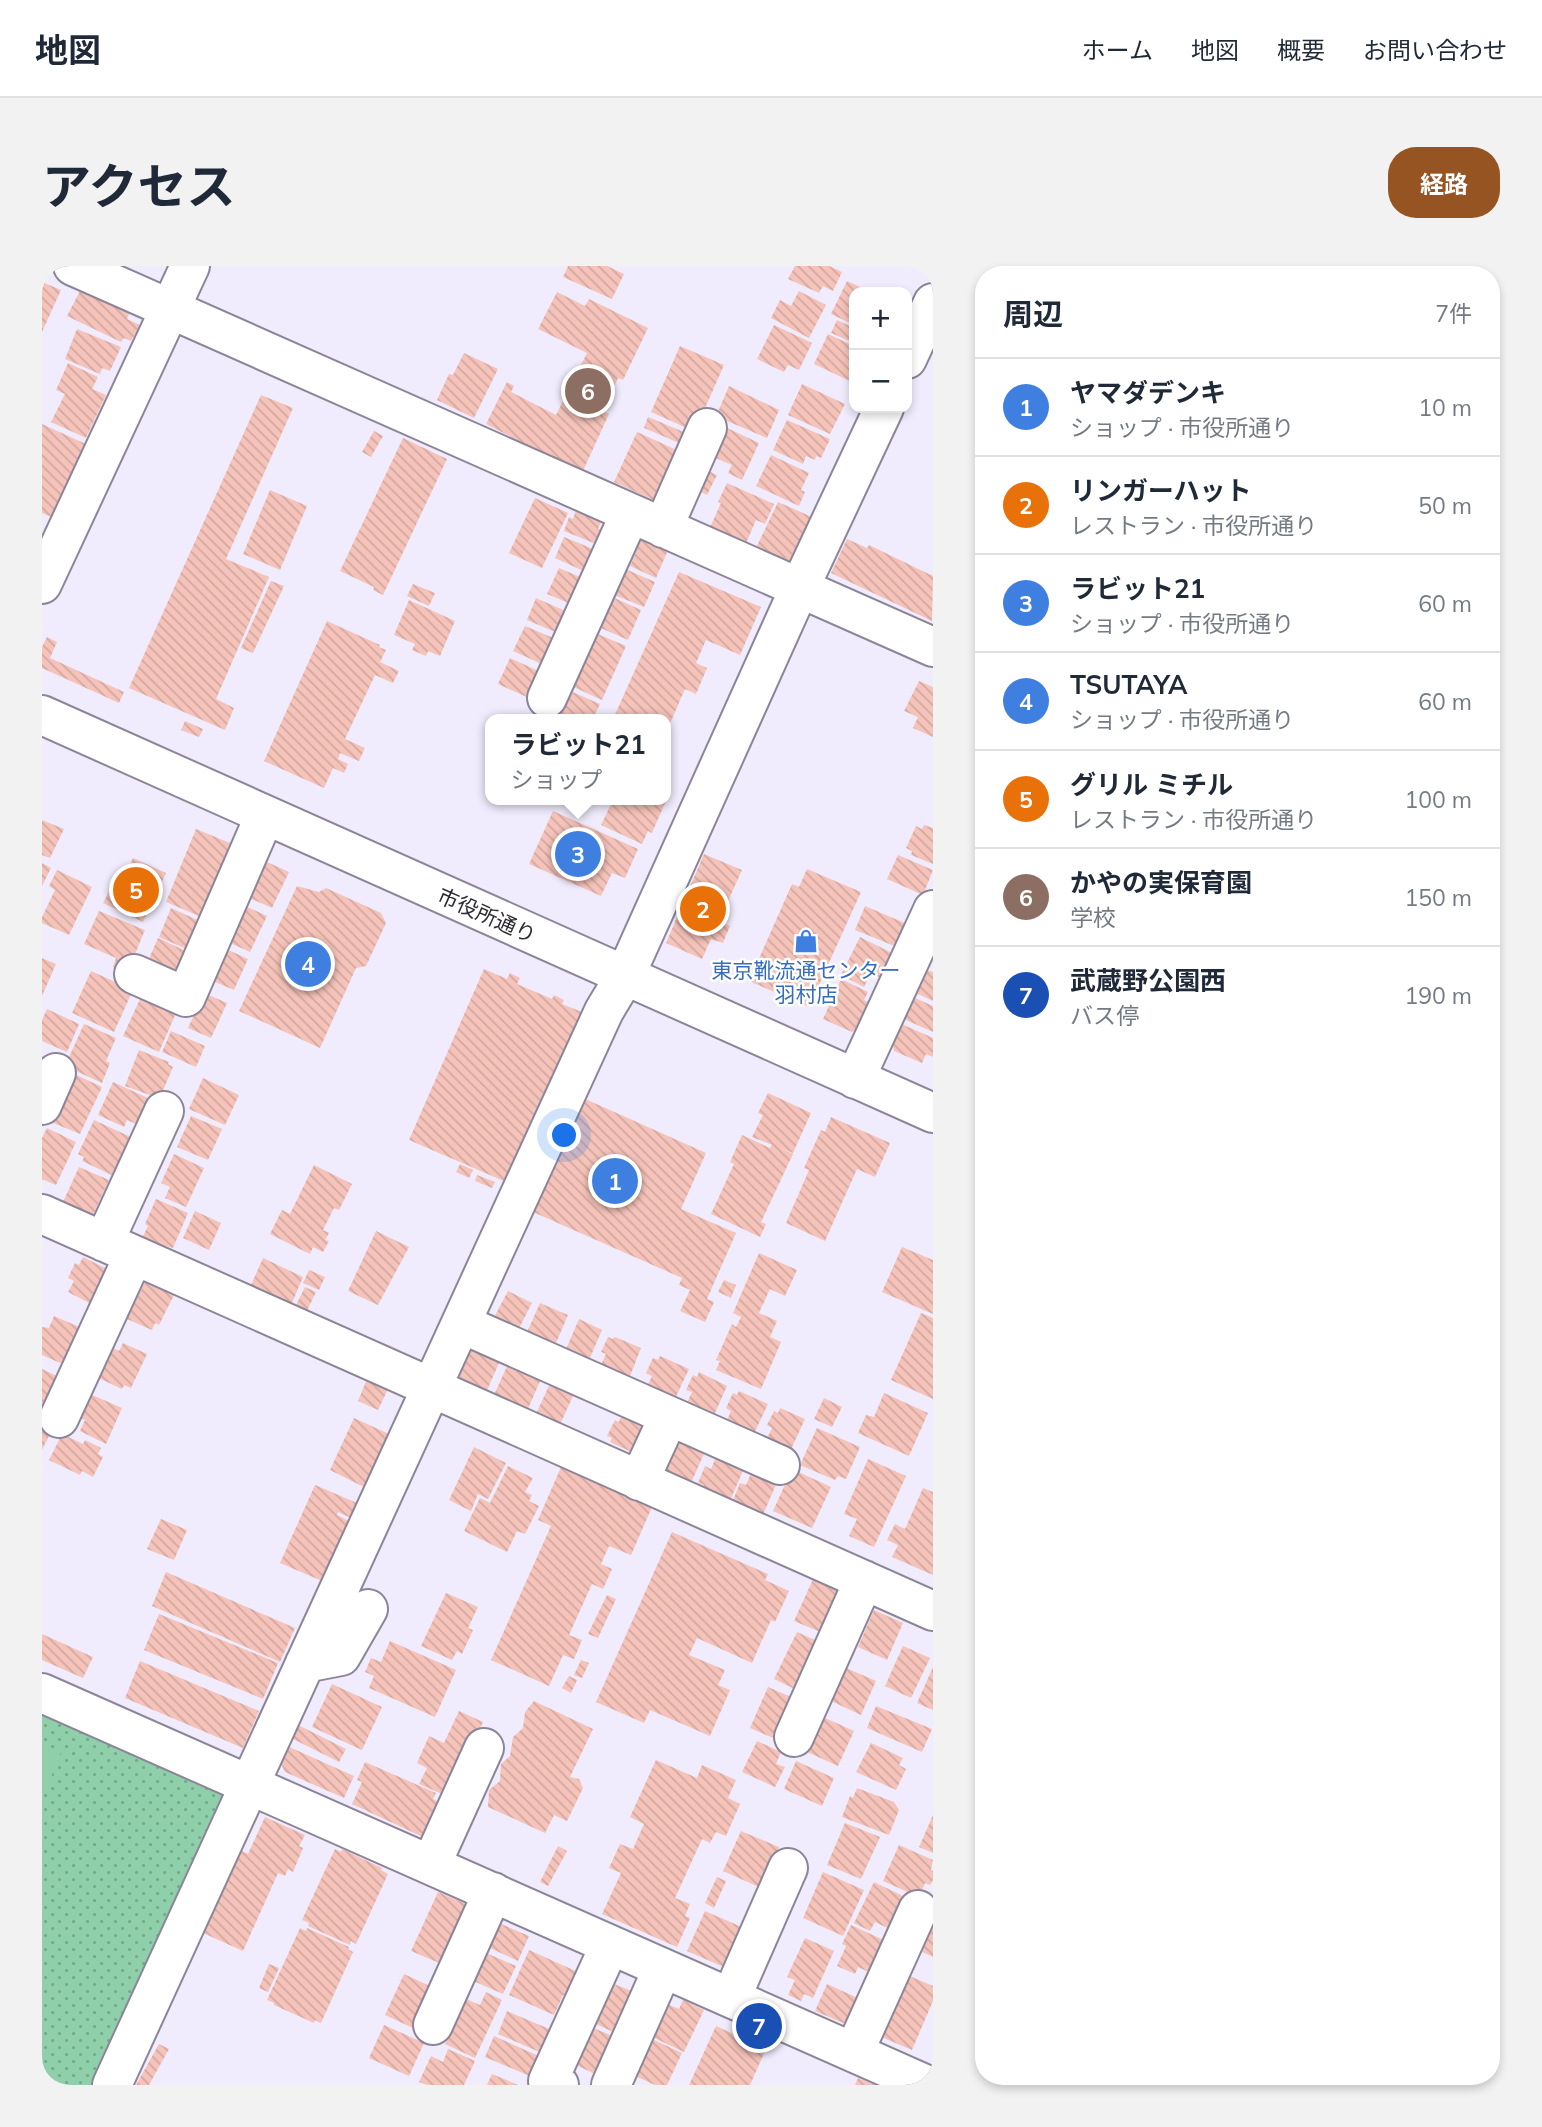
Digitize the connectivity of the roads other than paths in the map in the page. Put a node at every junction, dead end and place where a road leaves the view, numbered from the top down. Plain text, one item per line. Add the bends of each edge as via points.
1 (73, 266) edge
2 (190, 266) edge
3 (933, 303) edge
4 (170, 309) junction
5 (911, 350) edge
6 (882, 413) edge
7 (707, 428) dead end
8 (646, 521) junction
9 (42, 584) edge
10 (800, 587) junction
11 (933, 647) edge
12 (547, 698) dead end
13 (42, 715) edge
14 (265, 815) junction
15 (933, 910) edge
16 (134, 974) dead end
17 (625, 976) junction
18 (855, 1079) junction
19 (930, 1104) edge
20 (164, 1111) dead end
21 (42, 1214) edge
22 (119, 1248) junction
23 (462, 1324) junction
24 (432, 1390) junction
25 (669, 1416) junction
26 (59, 1418) dead end
27 (780, 1465) dead end
28 (639, 1481) junction
29 (864, 1580) junction
30 (368, 1609) dead end
31 (933, 1611) edge
32 (305, 1663) junction
33 (42, 1693) edge
34 (794, 1737) dead end
35 (484, 1748) dead end
36 (249, 1785) junction
37 (431, 1865) junction
38 (788, 1868) dead end
39 (493, 1892) junction
40 (918, 1910) dead end
41 (610, 1945) junction
42 (663, 1968) junction
43 (731, 1998) junction
44 (433, 2025) dead end
45 (853, 2052) junction
46 (112, 2085) edge
47 (559, 2085) edge
48 (611, 2085) edge
49 (927, 2085) edge

1 - 4 street
2 - 4 street
3 - 5 street
4 - 8 street
4 - 9 street
6 - 10 street
7 - 8 street
8 - 10 street
8 - 12 street
10 - 11 street
10 - 17 street
13 - 14 street, 市役所通り
14 - 16 street via 186,997
14 - 17 street, 市役所通り
15 - 18 street
17 - 18 street, 市役所通り
17 - 23 street via 604,1011
18 - 19 street, 市役所通り
20 - 22 street
21 - 22 street
22 - 24 street
22 - 26 street
23 - 24 street
23 - 25 street
24 - 28 street
24 - 32 street
25 - 27 street
25 - 28 street
28 - 29 street
29 - 31 street
29 - 34 street
30 - 32 street via 341,1656
32 - 36 street
33 - 36 street
35 - 37 street
36 - 37 street
36 - 46 street
37 - 39 street
38 - 43 street
39 - 41 street
39 - 44 street
40 - 45 street
41 - 42 street
41 - 47 street via 548,2081
42 - 43 street
42 - 48 street
43 - 45 street
45 - 49 street

